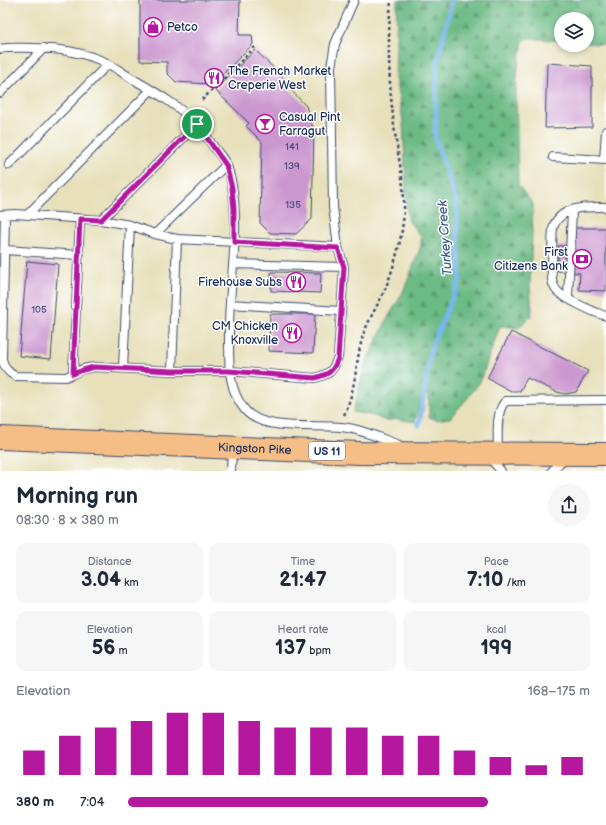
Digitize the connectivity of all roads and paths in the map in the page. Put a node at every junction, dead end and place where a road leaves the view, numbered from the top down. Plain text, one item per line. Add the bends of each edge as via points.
1 (354, 0) edge
2 (391, 0) edge
3 (255, 47) dead end
4 (44, 48) junction
5 (0, 49) edge
6 (108, 64) junction
7 (150, 90) junction
8 (0, 93) edge
9 (202, 100) dead end
10 (197, 124) junction
11 (606, 131) edge
12 (552, 157) dead end
13 (605, 160) edge
14 (9, 165) dead end
15 (226, 165) junction
16 (606, 208) edge
17 (572, 210) junction
18 (3, 215) edge
19 (27, 215) junction
20 (80, 219) junction
21 (101, 220) junction
22 (130, 225) junction
23 (155, 234) junction
24 (177, 239) junction
25 (234, 242) junction
26 (338, 248) junction
27 (4, 250) junction
28 (79, 255) junction
29 (233, 264) junction
30 (344, 267) junction
31 (568, 298) junction
32 (230, 304) junction
33 (340, 311) junction
34 (606, 316) edge
35 (124, 368) junction
36 (172, 371) junction
37 (229, 371) junction
38 (73, 374) junction
39 (606, 400) edge
40 (342, 419) dead end
41 (0, 438) edge
42 (232, 448) junction
43 (421, 453) junction
44 (568, 454) junction
45 (606, 454) edge
46 (495, 460) edge
47 (231, 471) edge
48 (552, 471) edge

1 - 26 lane via 335,44 331,67 333,207
2 - 40 path via 388,69 402,180 403,221 386,286 362,339 352,394
3 - 9 path
4 - 5 lane
4 - 6 lane via 90,56
4 - 8 lane
6 - 7 lane
6 - 14 lane
7 - 10 lane
7 - 19 lane
10 - 15 lane
10 - 21 lane
11 - 13 lane
12 - 13 lane
15 - 23 lane
15 - 25 lane via 232,188
16 - 17 lane via 584,207
17 - 31 lane
17 - 31 lane via 559,218 554,226 552,282 557,290
18 - 19 lane
18 - 27 lane
19 - 20 lane
20 - 21 lane
20 - 28 lane
21 - 22 lane
22 - 23 lane
22 - 35 lane
23 - 24 lane
24 - 25 lane
24 - 36 lane
25 - 26 lane
25 - 29 lane
26 - 30 lane
27 - 28 lane
27 - 38 lane via 4,366 15,376 66,377
28 - 38 lane
29 - 30 lane
29 - 32 lane
30 - 33 lane
31 - 34 lane
32 - 33 lane
32 - 37 lane
33 - 37 lane via 338,358 329,374 315,378
35 - 36 lane
35 - 38 lane via 94,367
36 - 37 lane
37 - 43 lane via 239,402 247,412 263,422 341,427
39 - 46 lane via 506,401 499,415
41 - 42 main road, Kingston Pike / US 11
42 - 43 main road, Kingston Pike / US 11
42 - 47 lane
43 - 46 main road, Kingston Pike / US 11
44 - 45 main road, Kingston Pike / US 11
44 - 46 main road, Kingston Pike / US 11
44 - 48 lane

